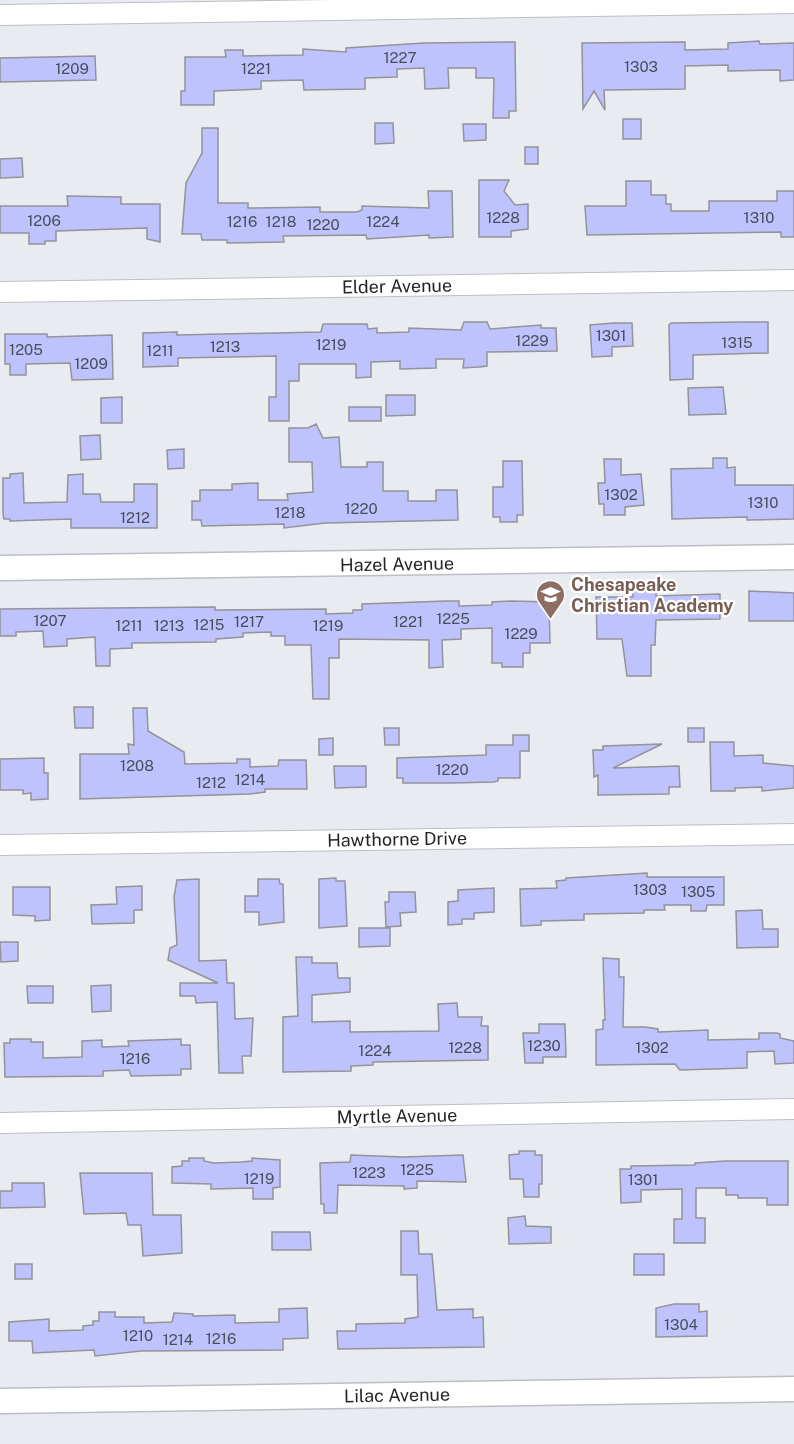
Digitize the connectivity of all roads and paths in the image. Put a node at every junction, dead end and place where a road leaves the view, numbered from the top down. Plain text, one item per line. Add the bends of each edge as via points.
1 (794, 3) edge
2 (0, 15) edge
3 (794, 280) edge
4 (0, 292) edge
5 (794, 557) edge
6 (0, 568) edge
7 (794, 834) edge
8 (0, 845) edge
9 (794, 1110) edge
10 (0, 1123) edge
11 (794, 1389) edge
12 (0, 1401) edge

1 - 2 street
3 - 4 street, Elder Avenue
5 - 6 street, Hazel Avenue
7 - 8 street, Hawthorne Drive
9 - 10 street, Myrtle Avenue
11 - 12 street, Lilac Avenue

